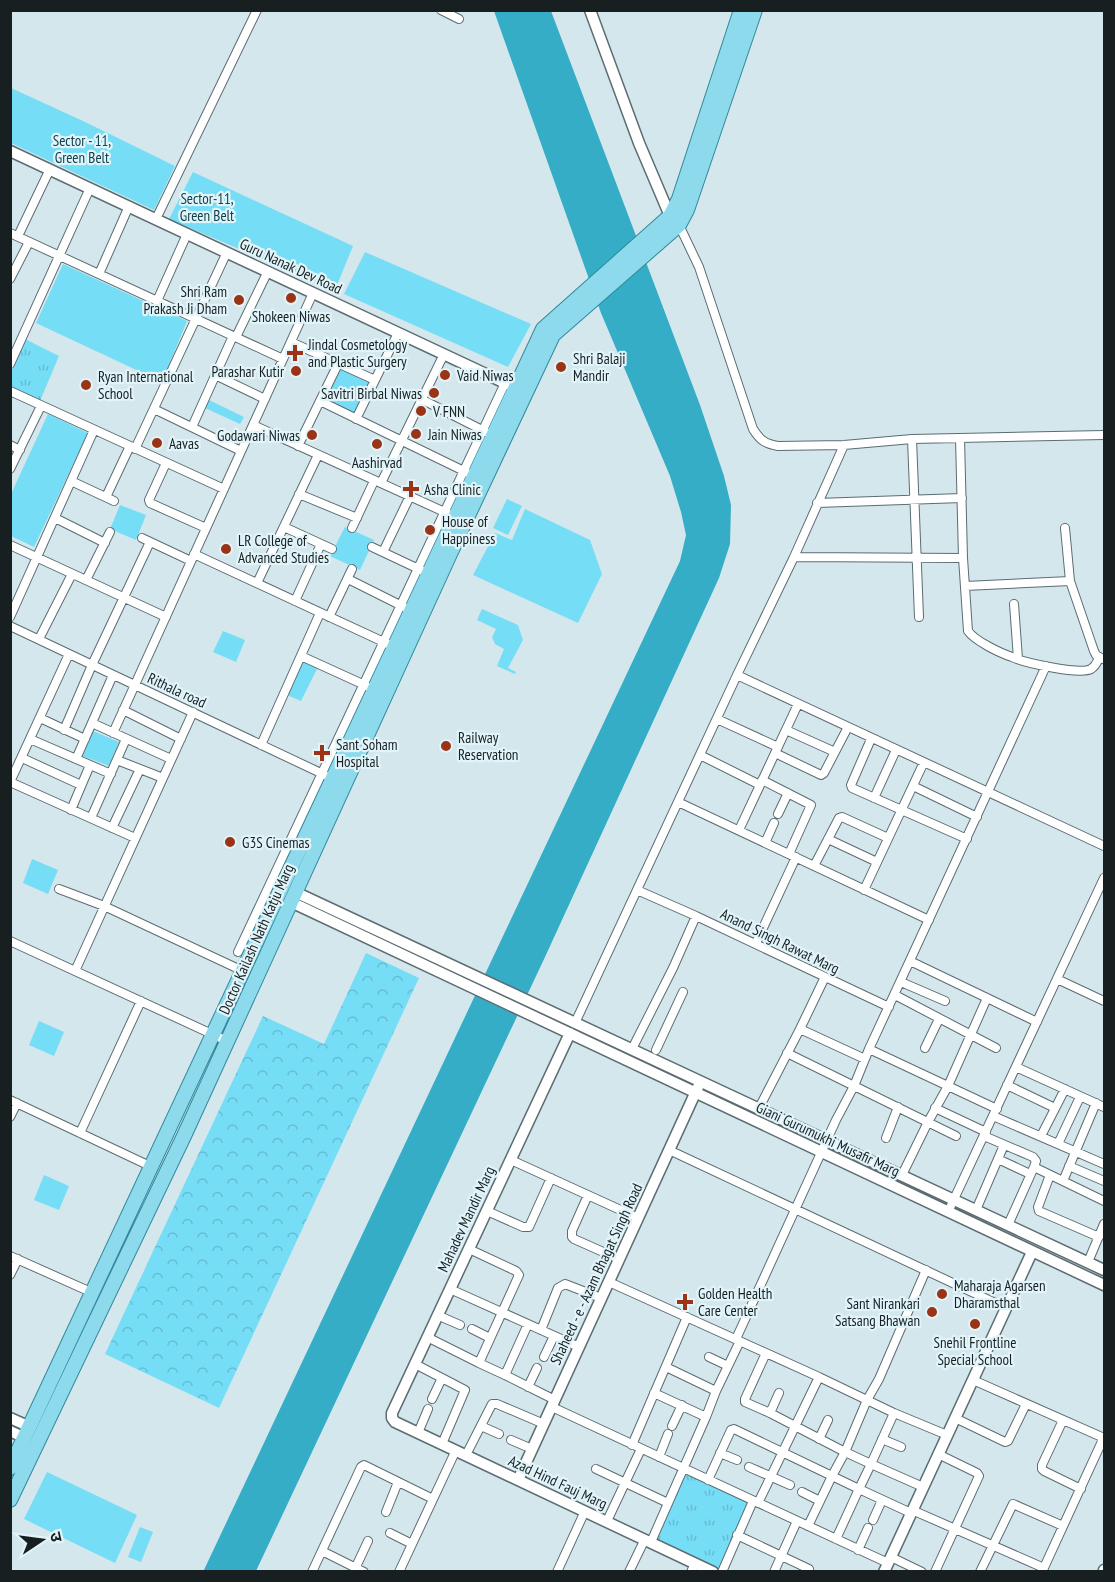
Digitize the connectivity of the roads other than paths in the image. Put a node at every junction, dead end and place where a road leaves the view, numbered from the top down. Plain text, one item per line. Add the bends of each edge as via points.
1 (257, 10) edge
2 (441, 10) edge
3 (590, 10) edge
4 (741, 10) edge
5 (755, 10) edge
6 (459, 19) dead end
7 (10, 151) edge
8 (50, 169) junction
9 (90, 188) junction
10 (129, 206) junction
11 (156, 219) junction
12 (675, 221) junction
13 (187, 234) junction
14 (14, 235) edge
15 (29, 242) junction
16 (227, 252) junction
17 (60, 256) junction
18 (268, 271) junction
19 (99, 274) junction
20 (10, 279) edge
21 (313, 293) junction
22 (157, 300) junction
23 (195, 318) junction
24 (398, 333) junction
25 (235, 336) junction
26 (291, 342) junction
27 (444, 354) junction
28 (283, 359) junction
29 (10, 364) edge
30 (338, 364) junction
31 (215, 375) junction
32 (375, 380) junction
33 (515, 388) junction
34 (10, 391) edge
35 (265, 399) junction
36 (422, 399) junction
37 (320, 401) junction
38 (41, 406) junction
39 (154, 409) junction
40 (356, 419) junction
41 (253, 425) junction
42 (192, 427) junction
43 (94, 430) junction
44 (488, 433) junction
45 (1104, 435) edge
46 (960, 438) junction
47 (912, 440) junction
48 (401, 441) junction
49 (844, 445) junction
50 (10, 446) edge
51 (298, 446) junction
52 (133, 448) junction
53 (20, 450) junction
54 (241, 451) junction
55 (318, 454) junction
56 (166, 463) junction
57 (10, 469) edge
58 (469, 474) junction
59 (71, 481) junction
60 (377, 482) junction
61 (224, 489) junction
62 (299, 494) junction
63 (410, 496) junction
64 (962, 498) junction
65 (915, 500) junction
66 (818, 503) junction
67 (450, 514) junction
68 (55, 518) junction
69 (357, 518) junction
70 (284, 527) junction
71 (206, 528) junction
72 (352, 528) dead end
73 (1065, 528) dead end
74 (110, 532) dead end
75 (105, 543) junction
76 (321, 544) junction
77 (10, 545) edge
78 (372, 547) dead end
79 (332, 549) dead end
80 (383, 552) junction
81 (37, 557) junction
82 (193, 557) junction
83 (794, 557) junction
84 (917, 557) junction
85 (963, 558) junction
86 (352, 569) dead end
87 (423, 572) junction
88 (72, 573) junction
89 (348, 579) junction
90 (86, 580) junction
91 (1070, 581) junction
92 (257, 583) junction
93 (965, 586) junction
94 (124, 598) junction
95 (295, 601) junction
96 (1014, 604) dead end
97 (406, 608) junction
98 (320, 613) junction
99 (10, 617) edge
100 (166, 617) junction
101 (329, 617) junction
102 (919, 617) dead end
103 (10, 626) edge
104 (39, 639) junction
105 (388, 645) junction
106 (69, 654) junction
107 (301, 656) junction
108 (1102, 658) edge
109 (1018, 659) junction
110 (92, 664) junction
111 (1046, 666) junction
112 (113, 675) junction
113 (737, 675) junction
114 (135, 685) junction
115 (369, 687) junction
116 (798, 704) junction
117 (123, 710) junction
118 (193, 712) junction
119 (40, 718) junction
120 (717, 719) junction
121 (92, 723) junction
122 (848, 727) junction
123 (64, 730) junction
124 (786, 730) junction
125 (113, 733) junction
126 (30, 739) junction
127 (85, 739) junction
128 (126, 739) junction
129 (181, 739) junction
130 (871, 739) junction
131 (261, 745) junction
132 (776, 750) junction
133 (896, 750) junction
134 (835, 752) junction
135 (700, 755) junction
136 (22, 758) junction
137 (76, 759) junction
138 (171, 759) junction
139 (117, 760) junction
140 (924, 762) junction
141 (90, 765) junction
142 (140, 769) junction
143 (111, 774) junction
144 (163, 778) junction
145 (333, 779) junction
146 (10, 782) edge
147 (761, 782) junction
148 (81, 785) junction
149 (913, 786) junction
150 (988, 792) junction
151 (788, 793) junction
152 (874, 798) junction
153 (678, 802) junction
154 (71, 810) junction
155 (901, 811) junction
156 (778, 814) dead end
157 (976, 817) junction
158 (91, 818) junction
159 (774, 823) dead end
160 (112, 828) junction
161 (739, 830) junction
162 (135, 838) junction
163 (888, 838) junction
164 (828, 839) junction
165 (967, 839) junction
166 (765, 843) junction
167 (1104, 846) edge
168 (792, 856) junction
169 (877, 862) junction
170 (814, 866) junction
171 (1104, 878) edge
172 (59, 889) dead end
173 (637, 890) junction
174 (864, 890) junction
175 (293, 897) junction
176 (104, 906) junction
177 (696, 916) junction
178 (929, 920) junction
179 (10, 941) edge
180 (756, 944) junction
181 (238, 952) dead end
182 (910, 961) junction
183 (75, 971) junction
184 (243, 971) junction
185 (825, 977) junction
186 (1058, 978) junction
187 (901, 982) junction
188 (683, 992) dead end
189 (894, 995) junction
190 (987, 998) junction
191 (141, 1001) junction
192 (945, 1001) dead end
193 (1104, 1001) edge
194 (889, 1007) junction
195 (541, 1013) junction
196 (939, 1019) junction
197 (1037, 1022) junction
198 (575, 1023) junction
199 (800, 1029) junction
200 (570, 1034) junction
201 (213, 1035) junction
202 (970, 1035) junction
203 (227, 1041) junction
204 (925, 1048) dead end
205 (996, 1048) dead end
206 (632, 1049) junction
207 (869, 1049) junction
208 (656, 1050) dead end
209 (787, 1053) junction
210 (866, 1059) junction
211 (1016, 1067) junction
212 (701, 1081) junction
213 (1007, 1085) junction
214 (854, 1086) junction
215 (948, 1086) junction
216 (1065, 1089) junction
217 (695, 1093) junction
218 (1080, 1096) junction
219 (14, 1101) edge
220 (1096, 1103) junction
221 (898, 1107) junction
222 (1104, 1107) edge
223 (759, 1108) junction
224 (935, 1108) junction
225 (1055, 1108) junction
226 (995, 1112) junction
227 (10, 1116) edge
228 (928, 1122) junction
229 (80, 1133) junction
230 (985, 1134) junction
231 (956, 1136) dead end
232 (1041, 1136) junction
233 (886, 1138) dead end
234 (827, 1140) junction
235 (1004, 1144) junction
236 (1058, 1144) junction
237 (669, 1150) junction
238 (1075, 1151) junction
239 (822, 1152) junction
240 (998, 1159) junction
241 (511, 1160) junction
242 (1104, 1164) edge
243 (1070, 1166) junction
244 (152, 1167) junction
245 (1032, 1171) junction
246 (902, 1175) junction
247 (1050, 1175) junction
248 (551, 1178) junction
249 (1063, 1181) junction
250 (1104, 1181) edge
251 (588, 1195) junction
252 (954, 1200) junction
253 (1104, 1201) edge
254 (796, 1209) junction
255 (976, 1210) junction
256 (486, 1211) junction
257 (948, 1212) junction
258 (638, 1218) junction
259 (1104, 1224) edge
260 (1008, 1225) junction
261 (1099, 1238) junction
262 (469, 1249) junction
263 (1032, 1252) junction
264 (14, 1258) edge
265 (620, 1259) junction
266 (108, 1261) junction
267 (1088, 1262) junction
268 (121, 1268) junction
269 (926, 1270) junction
270 (1104, 1270) edge
271 (10, 1275) edge
272 (609, 1282) junction
273 (1104, 1285) edge
274 (450, 1288) junction
275 (93, 1293) junction
276 (601, 1298) junction
277 (1006, 1308) junction
278 (502, 1312) junction
279 (438, 1315) junction
280 (687, 1317) junction
281 (528, 1324) junction
282 (460, 1325) dead end
283 (472, 1329) dead end
284 (541, 1330) junction
285 (554, 1336) junction
286 (427, 1337) junction
287 (490, 1338) junction
288 (738, 1340) junction
289 (579, 1347) junction
290 (766, 1353) junction
291 (544, 1357) dead end
292 (709, 1357) dead end
293 (479, 1363) junction
294 (415, 1364) junction
295 (666, 1366) junction
296 (728, 1366) junction
297 (537, 1368) dead end
298 (505, 1375) junction
299 (819, 1377) junction
300 (442, 1378) junction
301 (973, 1380) junction
302 (528, 1387) junction
303 (716, 1391) junction
304 (654, 1393) junction
305 (779, 1393) dead end
306 (432, 1399) dead end
307 (867, 1400) junction
308 (553, 1403) junction
309 (1026, 1404) junction
310 (682, 1405) junction
311 (428, 1408) dead end
312 (770, 1413) junction
313 (894, 1413) junction
314 (706, 1416) junction
315 (10, 1418) edge
316 (392, 1418) joint
317 (955, 1418) junction
318 (828, 1420) dead end
319 (1063, 1420) junction
320 (544, 1424) junction
321 (481, 1426) junction
322 (795, 1426) junction
323 (10, 1431) edge
324 (27, 1432) junction
325 (418, 1432) junction
326 (499, 1434) dead end
327 (947, 1435) junction
328 (819, 1438) junction
329 (1104, 1438) edge
330 (882, 1439) junction
331 (511, 1440) dead end
332 (442, 1444) junction
333 (636, 1447) junction
334 (901, 1447) dead end
335 (532, 1449) junction
336 (844, 1452) junction
337 (461, 1453) junction
338 (720, 1453) junction
339 (782, 1453) junction
340 (938, 1454) junction
341 (658, 1457) junction
342 (737, 1460) dead end
343 (871, 1464) junction
344 (749, 1467) dead end
345 (10, 1468) edge
346 (683, 1468) junction
347 (596, 1469) dead end
348 (832, 1476) junction
349 (771, 1477) junction
350 (518, 1480) junction
351 (708, 1480) junction
352 (398, 1482) junction
353 (625, 1482) junction
354 (790, 1485) dead end
355 (923, 1487) junction
356 (859, 1489) junction
357 (1081, 1489) junction
358 (802, 1492) dead end
359 (433, 1499) junction
360 (10, 1500) edge
361 (882, 1500) junction
362 (820, 1501) junction
363 (756, 1502) junction
364 (668, 1503) junction
365 (585, 1511) junction
366 (386, 1512) dead end
367 (912, 1512) junction
368 (873, 1520) dead end
369 (607, 1521) junction
370 (797, 1521) junction
371 (808, 1526) junction
372 (1063, 1526) junction
373 (868, 1528) dead end
374 (955, 1529) junction
375 (390, 1533) dead end
376 (737, 1535) junction
377 (836, 1539) junction
378 (648, 1540) junction
379 (368, 1541) dead end
380 (412, 1544) junction
381 (992, 1545) junction
382 (858, 1550) junction
383 (322, 1551) junction
384 (781, 1556) junction
385 (888, 1564) edge
386 (693, 1567) edge
387 (809, 1569) dead end
388 (358, 1570) edge
389 (1043, 1570) edge
390 (312, 1572) edge
391 (399, 1572) edge
392 (557, 1572) edge
393 (629, 1572) edge
394 (713, 1572) edge
395 (722, 1572) edge
396 (774, 1572) edge
397 (922, 1572) edge
398 (934, 1572) edge
399 (980, 1572) edge

1 - 11 street
2 - 6 street
3 - 12 street via 639,143
4 - 12 main road
5 - 12 main road via 687,210
7 - 8 street, Guru Nanak Dev Road
8 - 9 street, Guru Nanak Dev Road
8 - 14 street
9 - 10 street, Guru Nanak Dev Road
9 - 17 street
10 - 11 street, Guru Nanak Dev Road
10 - 19 street
11 - 13 street, Guru Nanak Dev Road
12 - 33 main road, Doctor Kailash Nath Katju Marg via 587,297 553,335
12 - 49 street via 699,267 749,419 760,440 778,446
13 - 16 street, Guru Nanak Dev Road
13 - 22 street
14 - 15 street
15 - 17 street
15 - 20 street
16 - 18 street, Guru Nanak Dev Road
16 - 23 street
17 - 19 street
17 - 29 street
18 - 21 street, Guru Nanak Dev Road
18 - 25 street
19 - 22 street
21 - 24 street, Guru Nanak Dev Road
21 - 26 street
22 - 23 street
23 - 25 street
23 - 39 street
24 - 27 street, Guru Nanak Dev Road
24 - 32 street
25 - 28 street
25 - 31 street
26 - 28 street
26 - 30 street
27 - 33 street, Guru Nanak Dev Road
27 - 36 street
28 - 35 street
30 - 32 street
30 - 37 street
31 - 35 street
31 - 42 street
32 - 40 street
33 - 44 main road, Doctor Kailash Nath Katju Marg
33 - 145 main road, Doctor Kailash Nath Katju Marg via 448,556
34 - 38 street
35 - 41 street
36 - 44 street
36 - 48 street
37 - 40 street
37 - 51 street
38 - 43 street
38 - 53 street
39 - 42 street
39 - 52 street
40 - 48 street
41 - 51 street
41 - 54 street
42 - 54 street
43 - 52 street
43 - 59 street
44 - 58 main road, Doctor Kailash Nath Katju Marg
45 - 46 street
46 - 47 street
46 - 64 street
47 - 49 street
47 - 65 street
48 - 58 street
48 - 60 street
49 - 66 street
50 - 53 street
51 - 55 street
52 - 56 street
52 - 59 street via 110,499
53 - 57 street
54 - 61 street
55 - 60 street
55 - 62 street
56 - 61 street
56 - 71 street via 150,503
58 - 67 main road, Doctor Kailash Nath Katju Marg
59 - 68 street
60 - 63 street
60 - 69 street
61 - 71 street
62 - 69 street
62 - 70 street
63 - 67 street
63 - 80 street
64 - 65 street
64 - 85 street
65 - 66 street
65 - 84 street
66 - 83 street
67 - 87 main road, Doctor Kailash Nath Katju Marg
68 - 75 street
68 - 81 street
69 - 72 street
70 - 76 street
70 - 92 street
71 - 82 street
73 - 91 street
74 - 75 street
75 - 90 street
76 - 79 street
76 - 95 street
77 - 81 street
78 - 80 street
80 - 87 street
81 - 88 street
81 - 99 street
82 - 92 street
82 - 94 street via 146,540
82 - 100 street
83 - 84 street
83 - 113 street
84 - 85 street
84 - 102 street
85 - 93 street
86 - 89 street
87 - 97 main road, Doctor Kailash Nath Katju Marg
88 - 90 street
88 - 104 street
89 - 97 street
89 - 101 street
90 - 94 street
91 - 93 street
91 - 108 street via 1094,651
92 - 95 street
93 - 109 street via 971,635
94 - 100 street
94 - 110 street
95 - 98 street
96 - 109 street
97 - 105 main road, Doctor Kailash Nath Katju Marg
98 - 101 street
98 - 107 street
100 - 114 street
101 - 105 street
103 - 104 street, Rithala road
104 - 106 street, Rithala road
105 - 115 main road, Doctor Kailash Nath Katju Marg
106 - 110 street, Rithala road
106 - 119 street
107 - 115 street
107 - 131 street
108 - 111 street via 1084,671
109 - 111 street
110 - 112 street, Rithala road
110 - 123 street
111 - 150 street
112 - 114 street, Rithala road
112 - 121 street
113 - 116 street
113 - 120 street
114 - 117 street
114 - 118 street, Rithala road
115 - 145 main road, Doctor Kailash Nath Katju Marg
116 - 122 street
116 - 124 street
117 - 125 street
117 - 129 street
118 - 129 street
118 - 131 street, Rithala road
119 - 123 street
119 - 126 street
120 - 132 street
120 - 135 street
121 - 125 street
121 - 127 street
122 - 130 street
122 - 134 street
123 - 127 street
124 - 132 street
124 - 134 street
125 - 128 street
126 - 136 street
126 - 137 street
127 - 137 street
128 - 138 street
128 - 139 street
129 - 138 street
130 - 133 street
130 - 152 street via 851,785
131 - 145 street, Rithala road
132 - 134 street via 821,775
132 - 147 street
133 - 140 street
133 - 152 street
135 - 147 street
135 - 153 street
136 - 146 street
136 - 148 street
137 - 141 street
138 - 144 street
139 - 142 street
139 - 143 street
140 - 149 street
140 - 150 street
141 - 143 street
141 - 148 street
142 - 144 street
142 - 160 street
143 - 158 street
144 - 162 street
145 - 175 main road, Doctor Kailash Nath Katju Marg
145 - 181 street
145 - 184 main road, Doctor Kailash Nath Katju Marg
146 - 154 street
147 - 151 street
147 - 161 street
148 - 154 street
149 - 155 street
149 - 157 street
150 - 157 street
150 - 167 street
151 - 156 street
151 - 168 street via 811,805
152 - 155 street
153 - 161 street
153 - 173 street
154 - 158 street
155 - 163 street
155 - 165 street
157 - 165 street
158 - 160 street
159 - 166 street
160 - 162 street
161 - 166 street
162 - 176 street
163 - 164 street via 840,817
163 - 169 street
164 - 169 street
164 - 170 street
165 - 178 street
166 - 168 street
168 - 170 street
168 - 180 street
169 - 174 street
170 - 174 street
171 - 186 street
172 - 176 street
173 - 177 street
173 - 198 street
174 - 178 street
175 - 195 street
175 - 203 main road, Doctor Kailash Nath Katju Marg
176 - 183 street
176 - 184 street
177 - 180 street, Anand Singh Rawat Marg
177 - 206 street, Anand Singh Rawat Marg
178 - 182 street
179 - 183 street
180 - 185 street, Anand Singh Rawat Marg
182 - 187 street
182 - 190 street
183 - 191 street
184 - 201 main road, Doctor Kailash Nath Katju Marg
185 - 194 street, Anand Singh Rawat Marg
185 - 199 street
186 - 193 street
186 - 197 street
187 - 189 street
187 - 192 street
188 - 208 street
189 - 194 street
189 - 196 street
190 - 197 street
190 - 202 street
191 - 201 street
191 - 229 street
194 - 207 street
195 - 198 street, Giani Gurumukhi Musafir Marg
195 - 200 street, Giani Gurumukhi Musafir Marg
196 - 202 street
196 - 204 street
197 - 211 street
198 - 206 street, Giani Gurumukhi Musafir Marg
199 - 209 street
199 - 210 street
200 - 217 street, Giani Gurumukhi Musafir Marg
200 - 241 street, Mahadev Mandir Marg
201 - 203 street
201 - 244 main road, Doctor Kailash Nath Katju Marg
202 - 205 street
202 - 215 street
203 - 268 main road, Doctor Kailash Nath Katju Marg
206 - 212 street, Giani Gurumukhi Musafir Marg
207 - 210 street
207 - 215 street
209 - 214 street
209 - 223 street
210 - 214 street
211 - 213 street
211 - 216 street
212 - 217 street, Shaheed - e - Azam Bhagat Singh Road
212 - 223 street, Giani Gurumukhi Musafir Marg
213 - 225 street
213 - 226 street
214 - 221 street
214 - 234 street
215 - 224 street
215 - 226 street
216 - 218 street
216 - 225 street
217 - 237 street, Shaheed - e - Azam Bhagat Singh Road
217 - 239 street, Giani Gurumukhi Musafir Marg
218 - 220 street
218 - 236 street
219 - 227 street
219 - 229 street
220 - 222 street
220 - 238 street
221 - 228 street
221 - 233 street
223 - 234 street, Giani Gurumukhi Musafir Marg
224 - 228 street
224 - 230 street
225 - 232 street
226 - 230 street
226 - 232 street
228 - 231 street
228 - 246 street
229 - 244 street
230 - 235 street
230 - 252 street
232 - 236 street
234 - 239 street
234 - 246 street, Giani Gurumukhi Musafir Marg
235 - 240 street
235 - 245 street via 1033,1157 1036,1161
236 - 238 street
237 - 254 street
237 - 258 street, Shaheed - e - Azam Bhagat Singh Road
238 - 242 street
238 - 243 street
239 - 254 street
239 - 257 street, Giani Gurumukhi Musafir Marg
240 - 245 street
240 - 255 street
241 - 248 street
241 - 256 street, Mahadev Mandir Marg
243 - 249 street
243 - 250 street
244 - 266 main road, Doctor Kailash Nath Katju Marg
245 - 247 street
245 - 260 street
246 - 252 street, Giani Gurumukhi Musafir Marg
247 - 249 street
247 - 261 street via 1039,1211
248 - 251 street
248 - 256 street via 529,1227
249 - 253 street
251 - 258 street
251 - 265 street via 572,1237
252 - 255 street, Giani Gurumukhi Musafir Marg
252 - 257 street
254 - 269 street
254 - 288 street
255 - 260 street, Giani Gurumukhi Musafir Marg
256 - 262 street, Mahadev Mandir Marg
257 - 263 street, Giani Gurumukhi Musafir Marg
258 - 265 street, Shaheed - e - Azam Bhagat Singh Road
259 - 261 street
260 - 267 street, Giani Gurumukhi Musafir Marg
261 - 267 street
262 - 274 street, Mahadev Mandir Marg
262 - 278 street via 518,1273
263 - 273 street, Giani Gurumukhi Musafir Marg
263 - 277 street
264 - 271 street
264 - 275 street
265 - 272 street, Shaheed - e - Azam Bhagat Singh Road
266 - 268 main road
266 - 275 main road, Doctor Kailash Nath Katju Marg
267 - 270 street, Giani Gurumukhi Musafir Marg
268 - 360 main road, Doctor Kailash Nath Katju Marg
269 - 277 street
269 - 307 street
272 - 276 street, Shaheed - e - Azam Bhagat Singh Road
272 - 280 street
274 - 278 street
274 - 279 street, Mahadev Mandir Marg
275 - 324 main road, Doctor Kailash Nath Katju Marg
276 - 284 street via 562,1284
276 - 289 street, Shaheed - e - Azam Bhagat Singh Road
277 - 301 street
278 - 281 street
278 - 287 street
279 - 282 street
279 - 286 street, Mahadev Mandir Marg
280 - 288 street
280 - 295 street
281 - 284 street
281 - 298 street
283 - 287 street
284 - 285 street
285 - 289 street
285 - 291 street
286 - 293 street
286 - 294 street, Mahadev Mandir Marg
287 - 293 street
288 - 290 street
288 - 296 street
289 - 308 street, Shaheed - e - Azam Bhagat Singh Road
290 - 299 street
290 - 312 street via 745,1401
292 - 296 street
293 - 298 street
294 - 300 street
294 - 316 street, Mahadev Mandir Marg
295 - 303 street
295 - 304 street
296 - 303 street
297 - 302 street
298 - 302 street
299 - 307 street
299 - 322 street
300 - 306 street
300 - 332 street via 465,1390
301 - 309 street
301 - 317 street
302 - 308 street
303 - 314 street
304 - 310 street
304 - 333 street
305 - 312 street
307 - 313 street
307 - 336 street
308 - 320 street, Shaheed - e - Azam Bhagat Singh Road
308 - 333 street
309 - 317 street via 1005,1442
309 - 319 street
310 - 314 street
310 - 341 street
311 - 325 street
312 - 322 street
313 - 327 street
313 - 330 street
314 - 346 street
315 - 324 street
316 - 325 street, Azad Hind Fauj Marg
317 - 327 street
318 - 328 street
319 - 329 street
319 - 357 street via 1042,1468
320 - 321 street via 495,1403
320 - 335 street, Shaheed - e - Azam Bhagat Singh Road
321 - 326 street
321 - 337 street
322 - 328 street
322 - 339 street
323 - 324 street
324 - 345 main road, Doctor Kailash Nath Katju Marg
325 - 332 street, Azad Hind Fauj Marg
327 - 340 street
328 - 336 street
329 - 357 street
330 - 334 street
330 - 343 street
331 - 335 street
332 - 337 street, Azad Hind Fauj Marg
333 - 341 street
333 - 353 street
335 - 350 street, Shaheed - e - Azam Bhagat Singh Road
336 - 343 street
336 - 348 street
337 - 350 street, Azad Hind Fauj Marg
337 - 359 street
338 - 339 street via 733,1429
338 - 342 street
338 - 351 street
339 - 348 street
339 - 349 street
340 - 355 street
340 - 374 street via 979,1476
341 - 346 street
343 - 355 street
343 - 356 street
344 - 349 street
346 - 351 street
346 - 364 street
347 - 353 street
348 - 356 street
348 - 362 street
349 - 354 street
349 - 363 street
350 - 365 street, Azad Hind Fauj Marg
351 - 363 street
352 - 359 street
352 - 366 street
352 - 383 street via 367,1465 361,1467
353 - 364 street
353 - 369 street
355 - 367 street
356 - 361 street
356 - 377 street
357 - 372 street
358 - 362 street
359 - 380 street
361 - 367 street
361 - 368 street
362 - 371 street
363 - 370 street
363 - 376 street
364 - 378 street
365 - 369 street, Azad Hind Fauj Marg
365 - 392 street
367 - 374 street
367 - 385 street
369 - 378 street, Azad Hind Fauj Marg
370 - 371 street
370 - 384 street
371 - 377 street
372 - 381 street via 1013,1504
372 - 389 street
373 - 382 street
374 - 381 street
374 - 398 street
375 - 380 street
376 - 384 street
376 - 395 street
377 - 382 street
378 - 386 street, Azad Hind Fauj Marg
378 - 393 street
379 - 388 street
380 - 391 street
381 - 389 street
381 - 399 street
382 - 385 street
383 - 388 street
383 - 390 street
384 - 387 street
384 - 396 street
385 - 397 street
386 - 394 street, Azad Hind Fauj Marg

